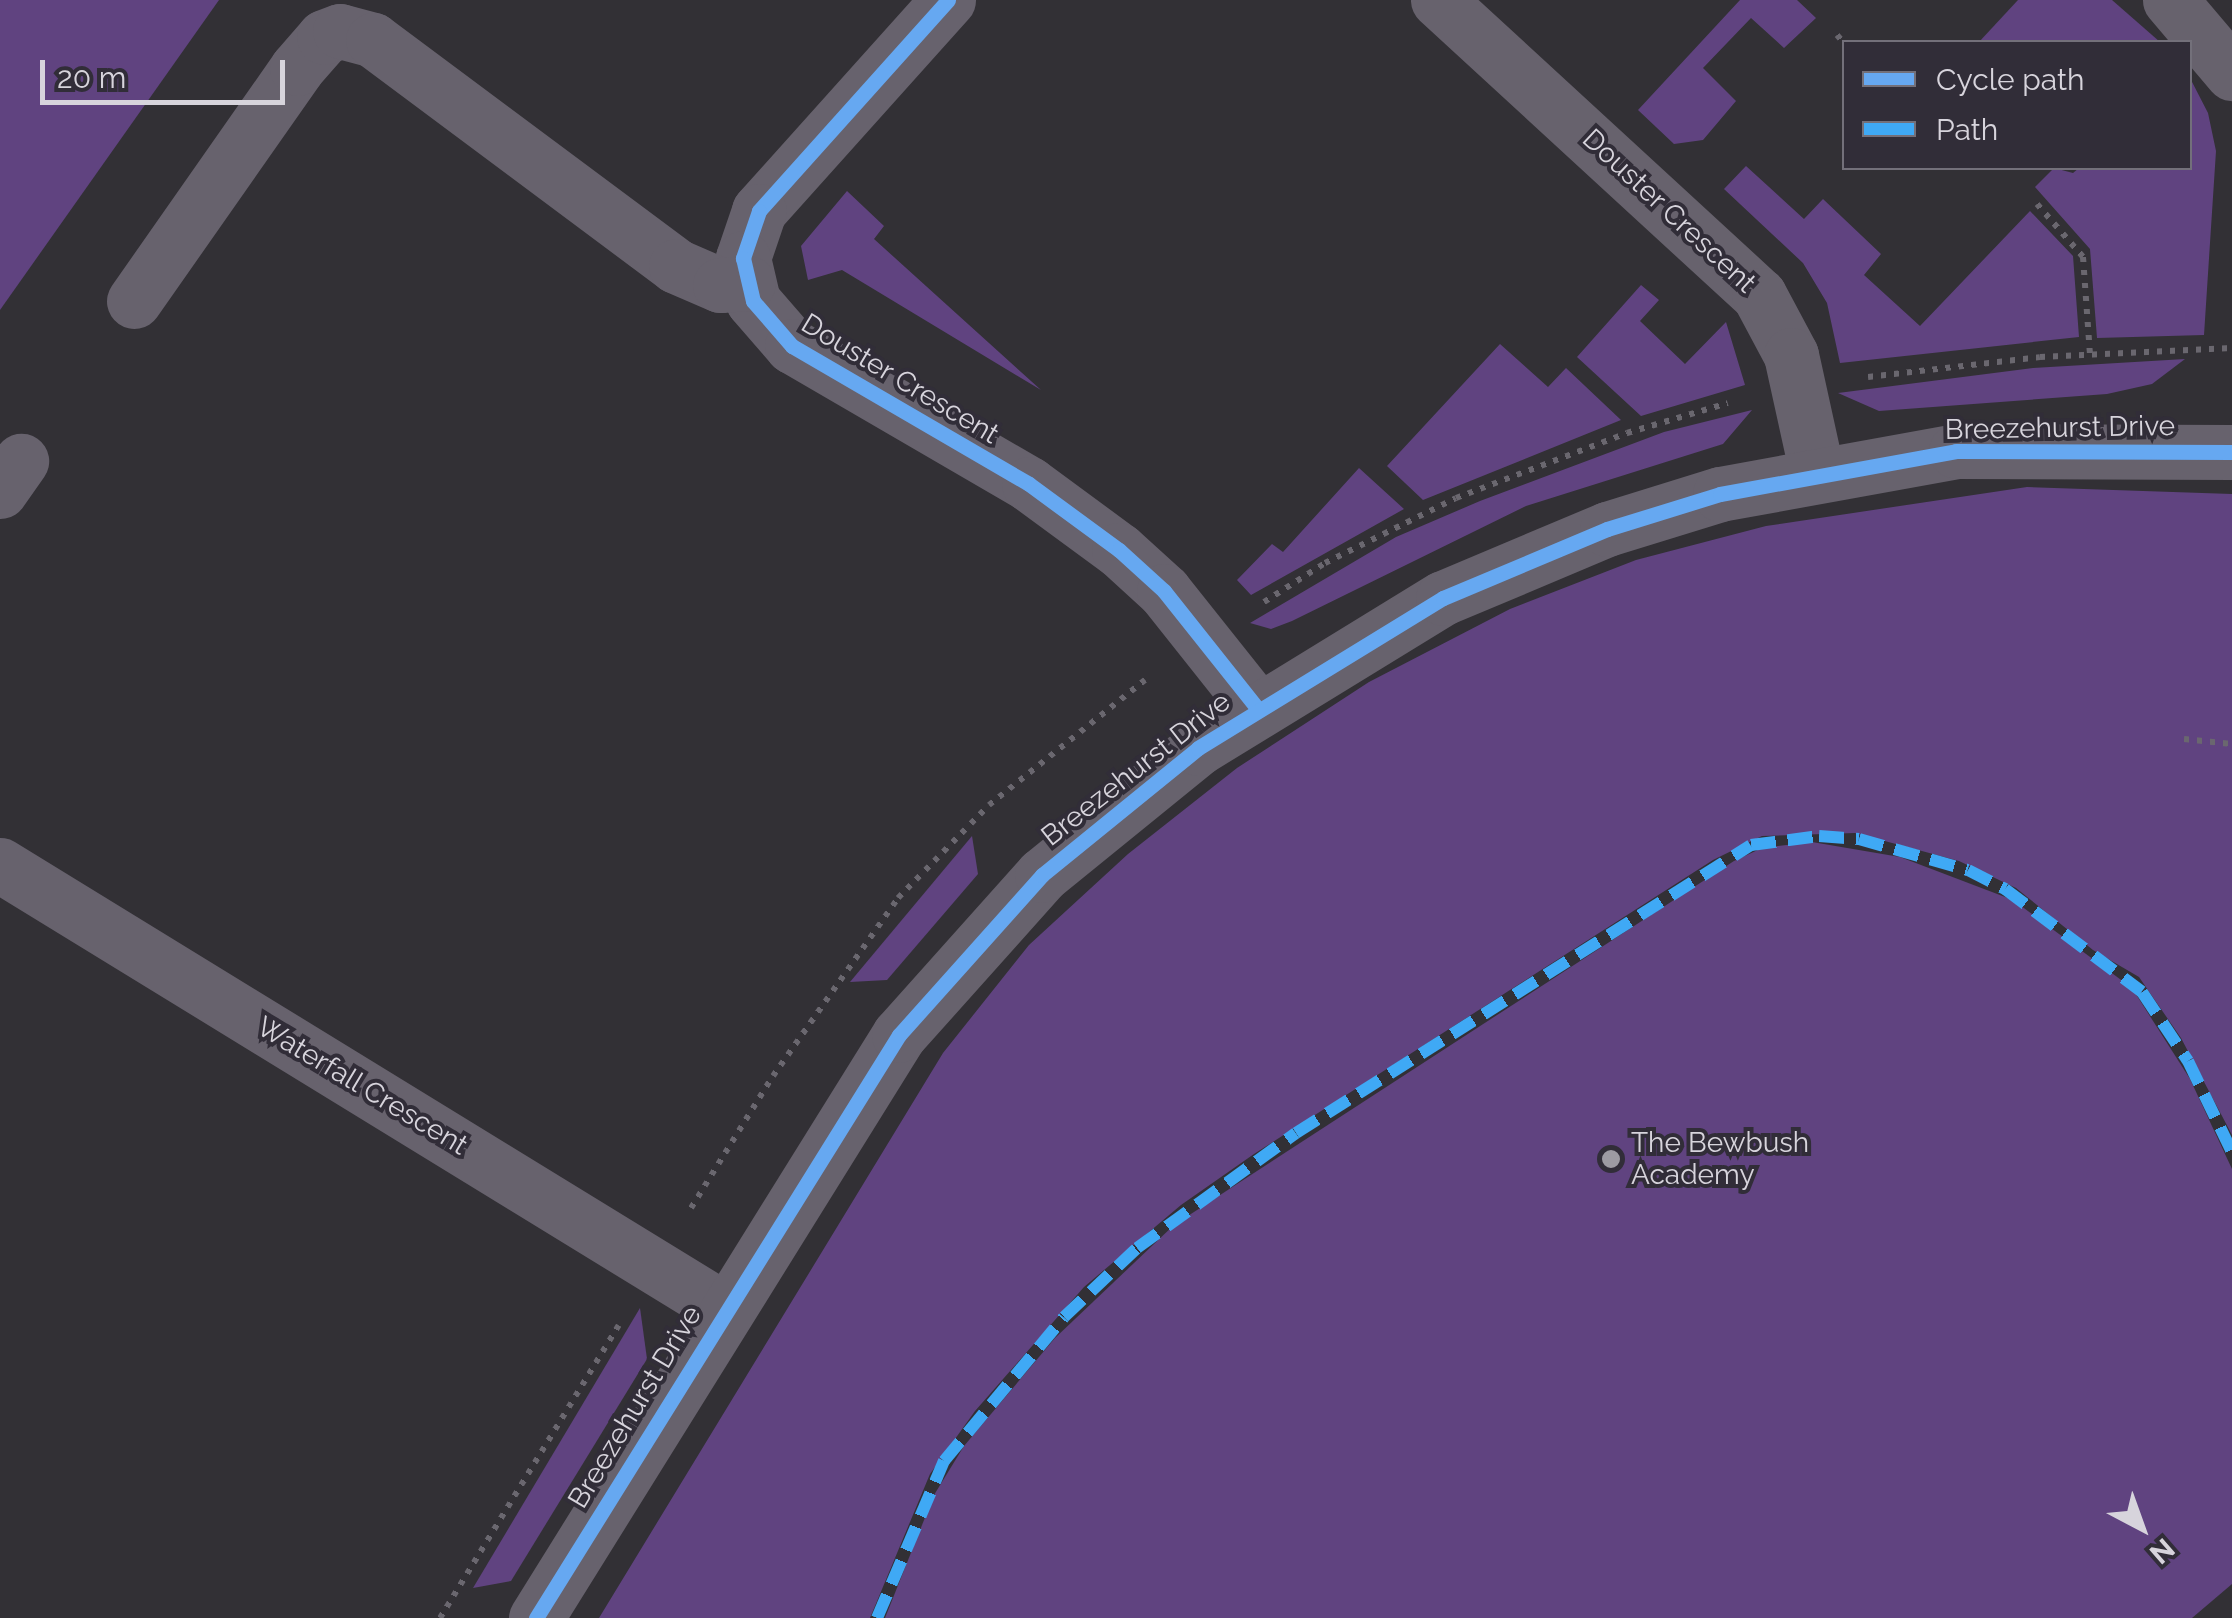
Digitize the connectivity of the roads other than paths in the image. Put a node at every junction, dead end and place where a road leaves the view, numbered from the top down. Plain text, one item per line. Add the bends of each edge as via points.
1 (948, 0) edge
2 (1438, 0) edge
3 (2170, 0) edge
4 (2232, 72) edge
5 (748, 283) junction
6 (134, 300) dead end
7 (2232, 452) edge
8 (1817, 473) junction
9 (1257, 708) junction
10 (0, 865) edge
11 (724, 1309) junction
12 (536, 1618) edge

1 - 5 street, Douster Crescent via 759,211 746,235
2 - 8 street, Douster Crescent via 1759,295 1791,356
3 - 4 street
5 - 6 street via 720,285 676,266 373,40 340,30 324,37 296,68
5 - 9 street, Douster Crescent via 763,318 792,346 1029,484 1119,550 1164,590
7 - 8 street, Breezehurst Drive via 1956,452
8 - 9 street, Breezehurst Drive via 1720,494 1551,550 1443,598
9 - 11 street, Breezehurst Drive via 1079,841 970,948 870,1076
10 - 11 street, Waterfall Crescent
11 - 12 street, Breezehurst Drive

